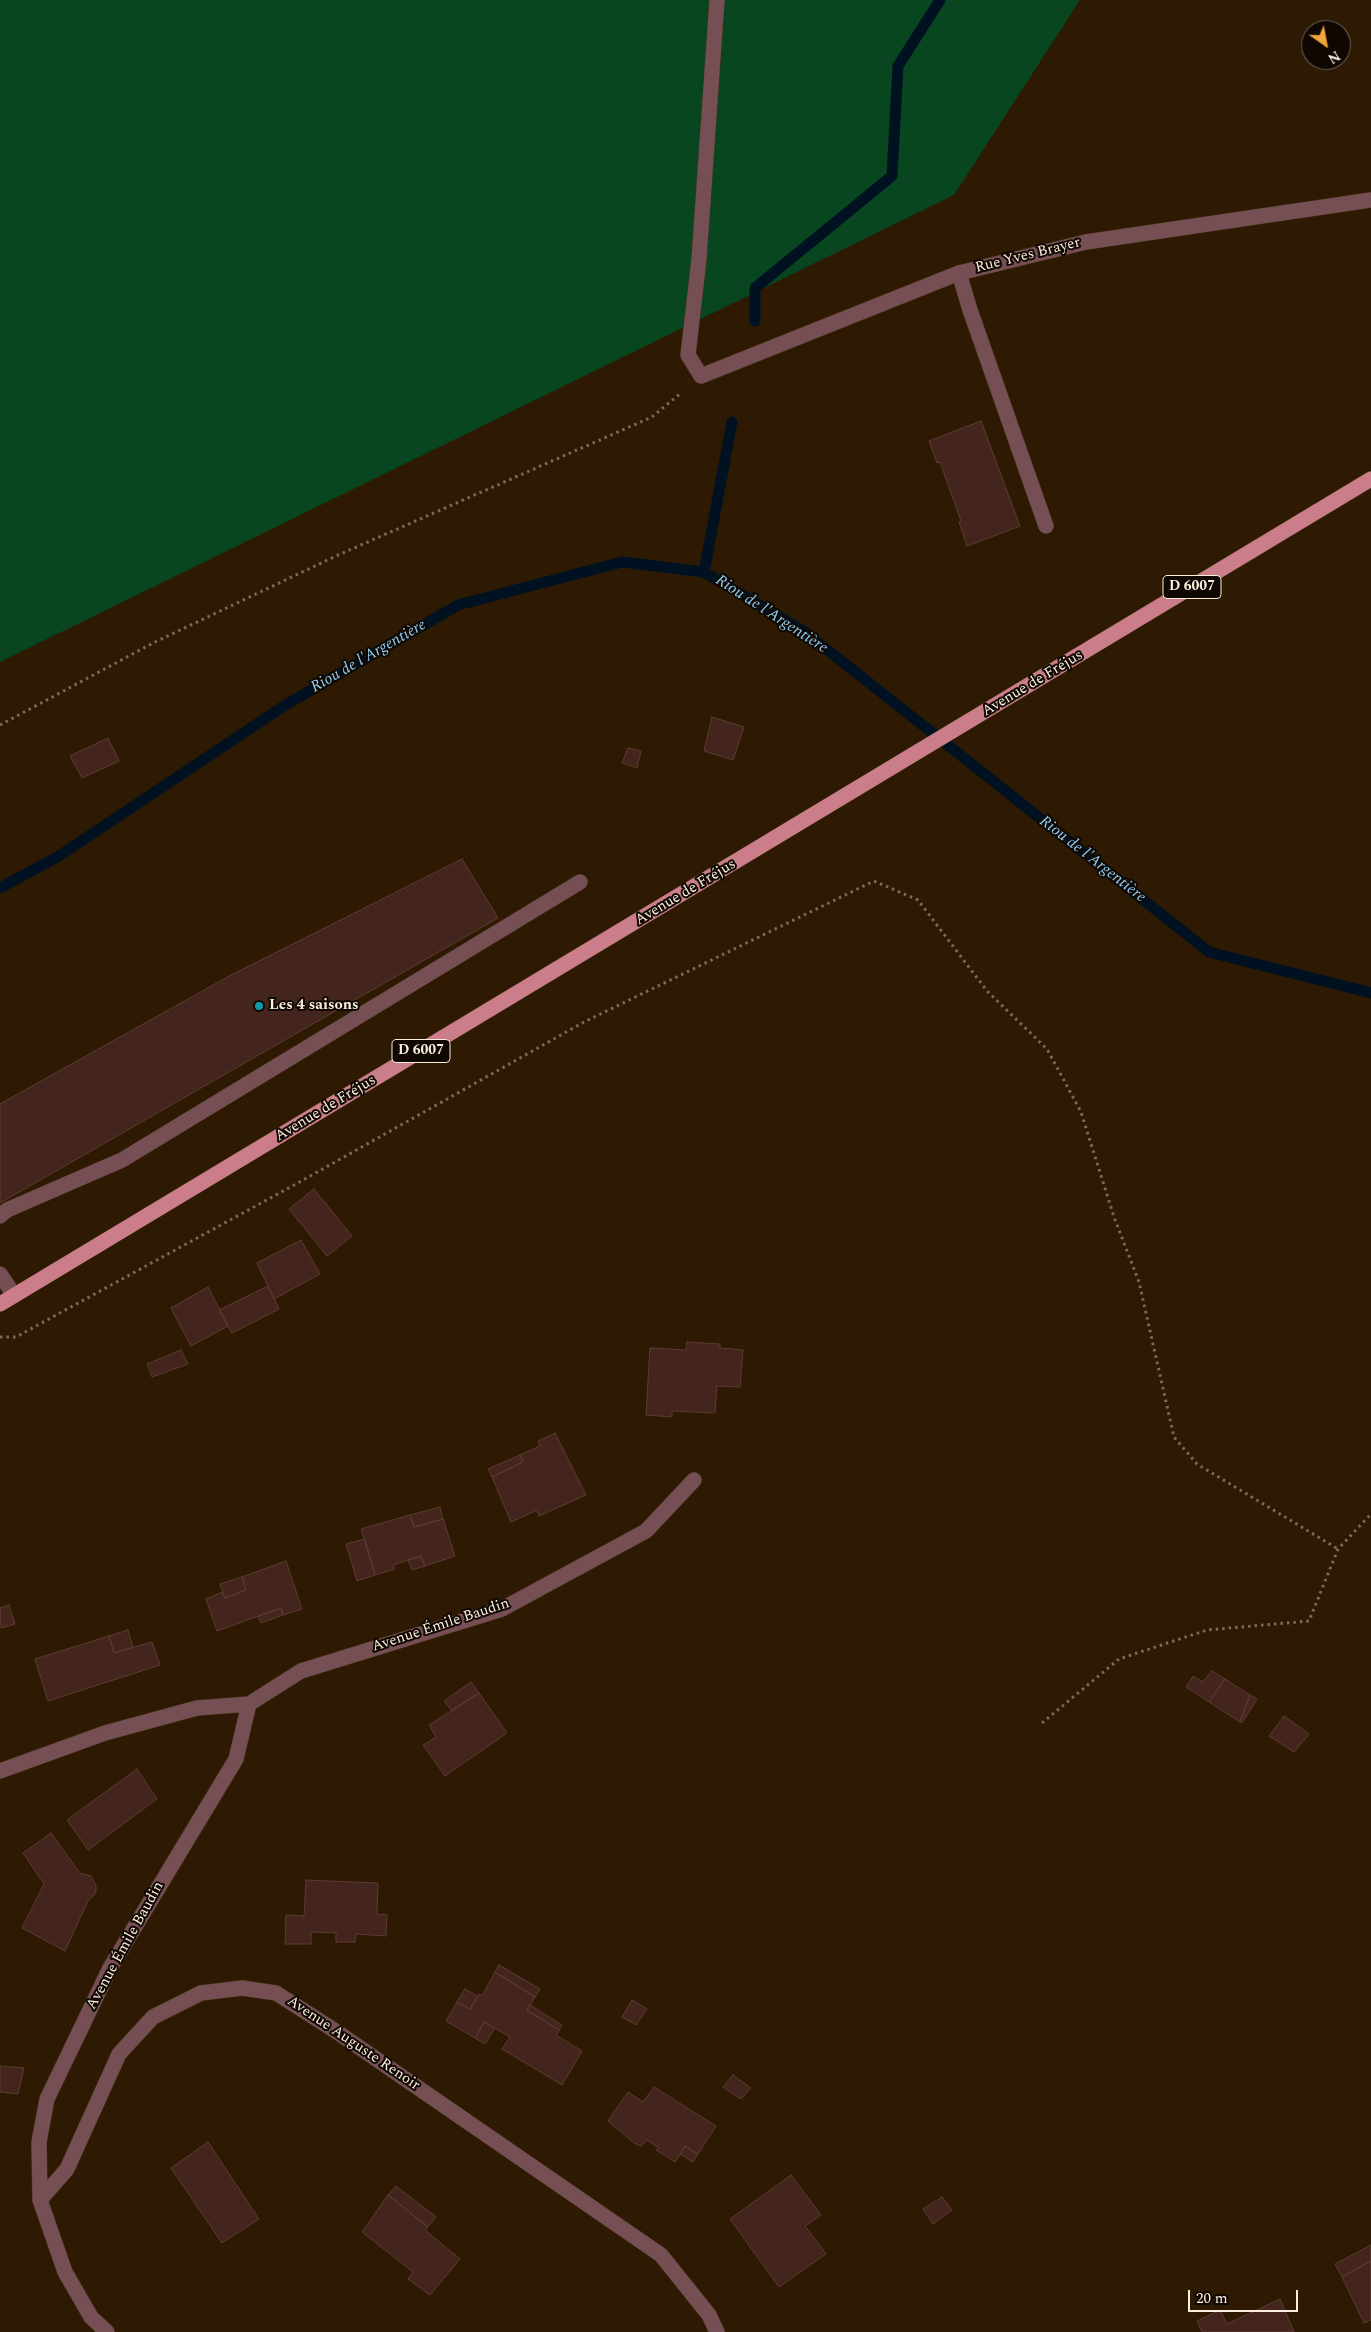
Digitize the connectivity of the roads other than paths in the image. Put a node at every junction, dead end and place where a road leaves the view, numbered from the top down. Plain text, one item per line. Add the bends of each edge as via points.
1 (717, 0) edge
2 (1371, 200) edge
3 (959, 273) junction
4 (1371, 479) edge
5 (1046, 526) dead end
6 (580, 882) dead end
7 (0, 1216) edge
8 (0, 1274) edge
9 (14, 1295) junction
10 (0, 1304) edge
11 (694, 1480) dead end
12 (249, 1704) junction
13 (0, 1771) edge
14 (40, 2200) junction
15 (107, 2332) edge
16 (717, 2332) edge

1 - 3 street, Rue Yves Brayer via 700,259 688,355 701,376
2 - 3 street, Rue Yves Brayer via 1086,242
3 - 5 street
4 - 9 main road, Avenue de Fréjus / D 6007
6 - 7 street via 122,1160 7,1210
8 - 9 street
9 - 10 main road, Avenue de Fréjus / D 6007
11 - 12 street, Avenue Émile Baudin via 646,1531 502,1609 301,1671
12 - 13 street, Avenue Émile Baudin via 198,1708 105,1733
12 - 14 street, Avenue Émile Baudin via 236,1759 110,1968 47,2098 39,2142
14 - 15 street via 65,2272 91,2317
14 - 16 street, Avenue Auguste Renoir via 67,2169 119,2054 153,2017 201,1993 242,1988 276,1993 661,2255 710,2315

